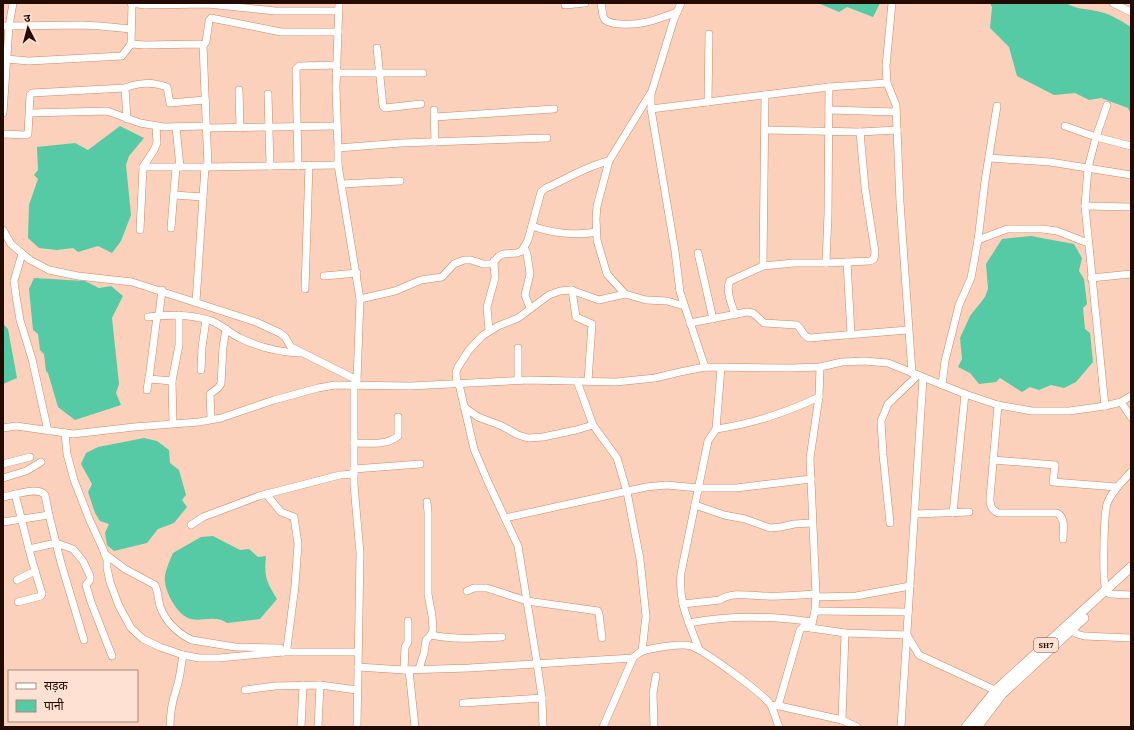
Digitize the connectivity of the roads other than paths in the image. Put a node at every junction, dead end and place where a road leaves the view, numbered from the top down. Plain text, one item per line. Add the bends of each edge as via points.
1 (13, 3) edge
2 (131, 3) edge
3 (339, 3) edge
4 (585, 3) edge
5 (601, 3) edge
6 (681, 3) edge
7 (892, 3) edge
8 (1113, 3) edge
9 (565, 5) dead end
10 (338, 11) junction
11 (677, 12) junction
12 (1131, 12) edge
13 (6, 26) edge
14 (131, 29) junction
15 (338, 32) junction
16 (709, 34) dead end
17 (131, 44) junction
18 (203, 45) junction
19 (377, 48) dead end
20 (5, 54) edge
21 (337, 65) junction
22 (336, 73) junction
23 (379, 73) junction
24 (423, 73) dead end
25 (887, 84) junction
26 (126, 88) junction
27 (829, 88) junction
28 (238, 90) dead end
29 (268, 94) dead end
30 (651, 94) junction
31 (765, 95) junction
32 (205, 100) junction
33 (708, 102) junction
34 (421, 104) dead end
35 (1107, 105) dead end
36 (997, 106) dead end
37 (554, 109) dead end
38 (651, 109) junction
39 (829, 110) junction
40 (896, 112) junction
41 (3, 113) edge
42 (30, 113) junction
43 (127, 119) junction
44 (156, 126) junction
45 (298, 126) junction
46 (337, 126) junction
47 (1066, 126) dead end
48 (176, 127) junction
49 (206, 127) junction
50 (269, 127) junction
51 (240, 128) junction
52 (765, 130) junction
53 (897, 130) junction
54 (828, 131) junction
55 (860, 132) junction
56 (3, 134) edge
57 (1096, 136) junction
58 (548, 138) dead end
59 (435, 142) junction
60 (1131, 146) edge
61 (338, 148) junction
62 (989, 158) junction
63 (609, 161) junction
64 (310, 165) junction
65 (338, 165) junction
66 (270, 166) junction
67 (298, 166) junction
68 (143, 167) junction
69 (178, 167) junction
70 (207, 167) junction
71 (1088, 168) junction
72 (1131, 175) edge
73 (400, 181) dead end
74 (342, 184) junction
75 (174, 196) junction
76 (203, 197) junction
77 (1085, 206) junction
78 (1131, 207) edge
79 (532, 226) junction
80 (171, 228) dead end
81 (3, 230) edge
82 (140, 230) dead end
83 (596, 232) junction
84 (978, 240) junction
85 (1088, 243) junction
86 (524, 247) junction
87 (698, 253) dead end
88 (22, 254) junction
89 (494, 261) junction
90 (847, 262) junction
91 (826, 263) junction
92 (763, 266) junction
93 (356, 273) junction
94 (1131, 274) edge
95 (324, 276) dead end
96 (1091, 278) junction
97 (305, 289) dead end
98 (162, 290) junction
99 (572, 290) junction
100 (625, 294) junction
101 (360, 299) junction
102 (196, 302) junction
103 (684, 306) junction
104 (530, 308) junction
105 (179, 314) junction
106 (158, 315) junction
107 (735, 315) junction
108 (148, 317) dead end
109 (713, 319) junction
110 (206, 320) junction
111 (690, 323) junction
112 (226, 329) junction
113 (908, 330) junction
114 (489, 331) junction
115 (852, 334) junction
116 (518, 348) dead end
117 (302, 353) junction
118 (705, 367) junction
119 (820, 367) junction
120 (721, 368) junction
121 (201, 370) dead end
122 (918, 375) junction
123 (149, 377) junction
124 (518, 380) junction
125 (172, 381) junction
126 (576, 381) junction
127 (588, 381) junction
128 (356, 382) junction
129 (458, 384) junction
130 (942, 385) junction
131 (147, 390) dead end
132 (965, 394) junction
133 (1131, 396) edge
134 (819, 398) junction
135 (1121, 402) junction
136 (998, 405) junction
137 (1105, 406) junction
138 (464, 407) junction
139 (398, 417) dead end
140 (1131, 417) edge
141 (211, 419) junction
142 (173, 424) junction
143 (593, 425) junction
144 (3, 428) edge
145 (716, 429) junction
146 (48, 431) junction
147 (66, 432) junction
148 (354, 443) junction
149 (30, 457) dead end
150 (993, 460) junction
151 (42, 462) dead end
152 (3, 464) edge
153 (420, 464) dead end
154 (354, 471) junction
155 (1131, 472) edge
156 (3, 478) edge
157 (811, 479) junction
158 (1118, 487) junction
159 (699, 488) junction
160 (628, 492) junction
161 (16, 494) junction
162 (266, 494) junction
163 (3, 497) edge
164 (427, 502) dead end
165 (695, 505) junction
166 (969, 512) dead end
167 (953, 513) junction
168 (915, 514) junction
169 (49, 515) junction
170 (505, 518) junction
171 (21, 519) junction
172 (3, 522) edge
173 (812, 523) junction
174 (890, 523) dead end
175 (191, 525) dead end
176 (1063, 538) dead end
177 (56, 543) junction
178 (29, 549) junction
179 (105, 554) junction
180 (1131, 567) edge
181 (35, 571) junction
182 (1131, 575) edge
183 (17, 580) dead end
184 (910, 586) junction
185 (467, 591) dead end
186 (1108, 592) junction
187 (1131, 594) edge
188 (816, 596) junction
189 (527, 601) junction
190 (18, 602) dead end
191 (683, 604) junction
192 (815, 611) junction
193 (908, 612) junction
194 (408, 620) dead end
195 (689, 623) junction
196 (812, 625) junction
197 (1069, 629) junction
198 (845, 633) junction
199 (432, 635) junction
200 (907, 635) junction
201 (502, 637) dead end
202 (602, 638) dead end
203 (1131, 638) edge
204 (84, 640) dead end
205 (699, 649) junction
206 (285, 650) junction
207 (642, 651) junction
208 (357, 652) junction
209 (183, 655) junction
210 (112, 656) dead end
211 (633, 658) junction
212 (537, 663) junction
213 (358, 667) junction
214 (419, 669) junction
215 (407, 670) junction
216 (656, 676) dead end
217 (303, 685) junction
218 (320, 685) junction
219 (245, 690) dead end
220 (358, 690) junction
221 (999, 692) junction
222 (542, 698) junction
223 (464, 703) dead end
224 (774, 705) junction
225 (842, 720) junction
226 (850, 725) edge
227 (170, 727) edge
228 (301, 727) edge
229 (318, 727) edge
230 (357, 727) edge
231 (415, 727) edge
232 (543, 727) edge
233 (603, 727) edge
234 (654, 727) edge
235 (779, 727) edge
236 (857, 727) edge
237 (901, 727) edge
238 (966, 727) edge
239 (977, 727) edge

1 - 13 street
2 - 10 street via 208,4 276,11
2 - 14 street
3 - 10 street
4 - 9 street
5 - 11 street via 606,20 616,24 642,24
6 - 11 street
7 - 25 street via 886,66
8 - 12 street
10 - 15 street
11 - 30 street
13 - 14 street via 81,25
13 - 20 street
14 - 17 street
15 - 18 street via 281,32 211,18 206,42
15 - 21 street
16 - 33 street
17 - 18 street
17 - 20 street via 122,56 29,61
18 - 32 street
19 - 23 street
20 - 41 street
21 - 22 street
21 - 45 street via 299,66 296,69
22 - 23 street
22 - 46 street
23 - 24 street
23 - 34 street via 385,108
25 - 27 street
25 - 40 street via 896,105
26 - 32 street via 134,84 150,83 167,86 170,102
26 - 42 street via 32,93
26 - 43 street
27 - 31 street
27 - 39 street
28 - 51 street
29 - 50 street
30 - 38 street
30 - 63 street
31 - 33 street
31 - 52 street
32 - 49 street
33 - 38 street
35 - 57 street
36 - 62 street
37 - 59 street via 434,113
38 - 103 street
39 - 40 street
39 - 54 street
40 - 53 street
42 - 43 street via 106,111
42 - 56 street via 28,134
43 - 44 street
44 - 48 street
44 - 68 street via 157,142
45 - 46 street
45 - 50 street
45 - 67 street
46 - 61 street
47 - 57 street
48 - 49 street
48 - 69 street
49 - 51 street
49 - 70 street
50 - 51 street
50 - 66 street
52 - 54 street
52 - 92 street
53 - 55 street
53 - 113 street
54 - 55 street
54 - 91 street
55 - 90 street via 875,256 870,261
57 - 60 street
57 - 71 street
58 - 59 street
59 - 61 street
61 - 65 street
62 - 71 street via 1050,162
62 - 84 street
63 - 79 street via 596,164 541,192
63 - 83 street via 597,206
64 - 65 street
64 - 67 street
64 - 97 street
65 - 74 street
66 - 67 street
66 - 70 street
68 - 69 street
68 - 82 street
69 - 70 street
69 - 75 street
70 - 76 street
71 - 72 street
71 - 77 street
73 - 74 street
74 - 93 street
75 - 76 street
75 - 80 street
76 - 102 street
77 - 78 street
77 - 85 street
79 - 83 street via 577,234
79 - 86 street
81 - 88 street via 11,244
83 - 100 street via 607,274
84 - 85 street via 1007,229 1042,229 1057,230
84 - 130 street via 971,278 959,305 945,361
85 - 96 street
86 - 89 street via 522,251 503,254
86 - 104 street via 530,274 525,295
87 - 109 street
88 - 98 street via 49,270 132,282
88 - 146 street via 14,281 16,296
89 - 101 street via 492,264 483,264 464,260 454,264 442,277 421,280 396,291
89 - 114 street via 495,278 487,307
90 - 91 street
90 - 115 street
91 - 92 street
92 - 107 street via 728,284
93 - 95 street
93 - 101 street
94 - 96 street
96 - 137 street
98 - 102 street
98 - 106 street
99 - 100 street via 599,300
99 - 104 street via 549,295
99 - 127 street via 576,317 592,324
100 - 103 street
101 - 128 street
102 - 117 street via 256,322 280,333 291,347
103 - 111 street
104 - 114 street via 518,318
105 - 106 street
105 - 110 street
105 - 125 street via 179,345
106 - 108 street
106 - 123 street
107 - 109 street
107 - 115 street via 753,312 764,323 797,325 803,335 809,338
109 - 111 street
110 - 112 street
110 - 121 street
111 - 118 street
112 - 117 street via 240,338 279,352
112 - 141 street via 221,384 210,394
113 - 115 street
113 - 122 street
114 - 129 street via 476,341 462,360 456,372
116 - 124 street
117 - 128 street
118 - 120 street
118 - 127 street via 642,380
119 - 120 street
119 - 122 street via 864,361 888,363
119 - 134 street
120 - 145 street
122 - 130 street
122 - 168 street
122 - 174 street via 888,404 882,421
123 - 125 street via 150,380
123 - 131 street
124 - 126 street
124 - 129 street
125 - 142 street
126 - 127 street
126 - 143 street
128 - 129 street via 377,386
128 - 141 street via 318,388
128 - 148 street
129 - 138 street
130 - 132 street
132 - 136 street
132 - 167 street
133 - 135 street
134 - 145 street via 759,421
134 - 157 street via 811,451
135 - 137 street
135 - 140 street
136 - 137 street via 1032,411 1069,411
136 - 150 street
138 - 143 street via 478,417 528,438 556,435
138 - 170 street via 474,449
139 - 148 street via 398,436 394,440
141 - 142 street
142 - 147 street via 73,434
143 - 160 street via 617,458
144 - 146 street via 16,426
145 - 159 street via 708,441
146 - 147 street
147 - 179 street via 67,454 74,480
148 - 154 street
149 - 152 street
150 - 158 street via 1055,464 1053,482
150 - 176 street via 990,506 993,510 998,513 1057,513 1063,520
151 - 156 street via 26,471
153 - 154 street
154 - 162 street
154 - 208 street via 360,554
155 - 158 street
157 - 159 street via 736,488
157 - 173 street
158 - 186 street via 1107,503 1105,516 1104,578
159 - 160 street via 666,485
159 - 165 street
160 - 170 street
160 - 207 street via 640,559 646,616
161 - 163 street
161 - 169 street via 34,490 43,492
161 - 171 street
162 - 175 street via 203,517
162 - 206 street via 281,512 294,517 297,533 295,586
164 - 199 street via 428,594
165 - 173 street via 770,528
165 - 191 street via 681,572
166 - 167 street
167 - 168 street
168 - 184 street
169 - 171 street
169 - 177 street
170 - 189 street via 518,546
171 - 172 street
171 - 178 street
173 - 188 street
177 - 178 street
177 - 204 street
177 - 210 street via 73,549 83,561 90,576 86,585 91,602
178 - 181 street
179 - 206 street via 125,570 155,585 165,618 186,638 235,647
179 - 209 street via 110,582 131,628 143,639
180 - 186 main road, SH7
181 - 183 street
181 - 190 street via 41,596
182 - 186 main road, SH7
184 - 188 street via 856,596
184 - 193 street
185 - 189 street via 487,588
186 - 187 street
186 - 197 main road, SH7
188 - 191 street via 746,595
188 - 192 street
189 - 202 street via 598,612
189 - 212 street
191 - 195 street
192 - 193 street
192 - 196 street
193 - 200 street
194 - 215 street via 408,642 405,647
195 - 196 street via 729,617 793,619
195 - 205 street
196 - 198 street
196 - 224 street via 800,630
197 - 203 street via 1084,636
197 - 221 main road, SH7
198 - 200 street
198 - 225 street
199 - 201 street via 466,639
199 - 214 street via 426,640
200 - 221 street via 918,655
200 - 237 street
205 - 207 street via 680,645
205 - 224 street
206 - 208 street
206 - 209 street via 219,658
207 - 211 street
208 - 213 street
209 - 227 street via 177,689 172,700
211 - 212 street
211 - 233 street
212 - 214 street
212 - 222 street
213 - 215 street
213 - 220 street
214 - 215 street
215 - 231 street
216 - 234 street via 653,693
217 - 218 street
217 - 219 street
217 - 228 street
218 - 220 street
218 - 229 street
220 - 230 street
221 - 238 main road, SH7
221 - 239 main road, SH7
222 - 223 street
222 - 232 street
224 - 225 street
224 - 235 street
225 - 226 street
226 - 236 street

